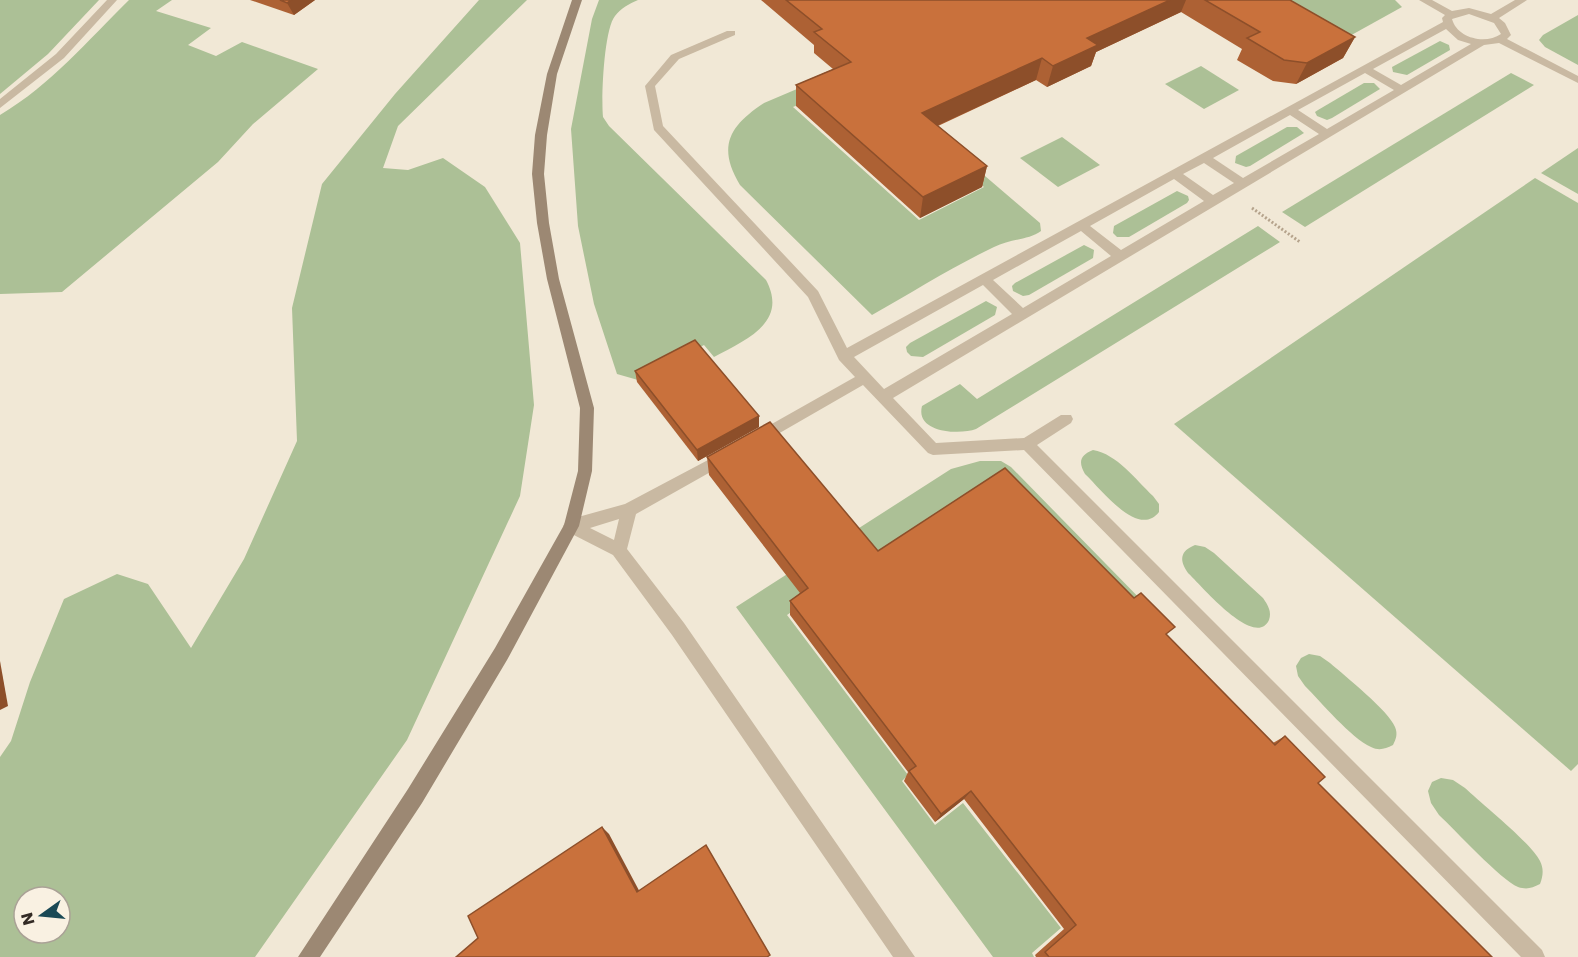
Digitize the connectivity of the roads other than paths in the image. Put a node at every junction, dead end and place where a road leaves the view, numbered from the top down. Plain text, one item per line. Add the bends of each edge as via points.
1 (112, 0) edge
2 (577, 0) edge
3 (1424, 0) edge
4 (1522, 0) edge
5 (1492, 18) junction
6 (1449, 19) junction
7 (731, 33) dead end
8 (1501, 40) junction
9 (1482, 42) junction
10 (1365, 69) junction
11 (1578, 80) edge
12 (1402, 90) junction
13 (0, 105) edge
14 (1290, 110) junction
15 (1327, 134) junction
16 (1204, 157) junction
17 (1175, 174) junction
18 (1243, 184) junction
19 (1213, 201) junction
20 (1081, 225) junction
21 (1120, 256) junction
22 (984, 279) junction
23 (1021, 314) junction
24 (844, 356) junction
25 (866, 377) junction
26 (884, 396) junction
27 (1066, 419) dead end
28 (1027, 444) junction
29 (629, 510) junction
30 (571, 526) junction
31 (620, 550) junction
32 (308, 957) edge
33 (905, 957) edge
34 (1535, 957) edge

1 - 13 street via 60,56
2 - 30 street via 552,75 538,174 553,279 587,408 585,471
3 - 6 street
4 - 5 street
5 - 6 street via 1470,11
5 - 8 street via 1505,30
6 - 9 street via 1460,36
6 - 10 street
7 - 24 street via 675,57 650,87 658,127 813,294
8 - 9 street
8 - 11 street
9 - 12 street
10 - 12 street
10 - 14 street
12 - 15 street
14 - 15 street
14 - 16 street
15 - 18 street
16 - 17 street
16 - 18 street
17 - 19 street
17 - 20 street
18 - 19 street
19 - 21 street
20 - 21 street
20 - 22 street
21 - 23 street
22 - 23 street
22 - 24 street
23 - 26 street
24 - 25 street
25 - 26 street
25 - 29 street
26 - 28 street via 933,450
27 - 28 street
28 - 34 street
29 - 30 street
29 - 31 street
30 - 31 street
30 - 32 street via 501,654 421,786
31 - 33 street

